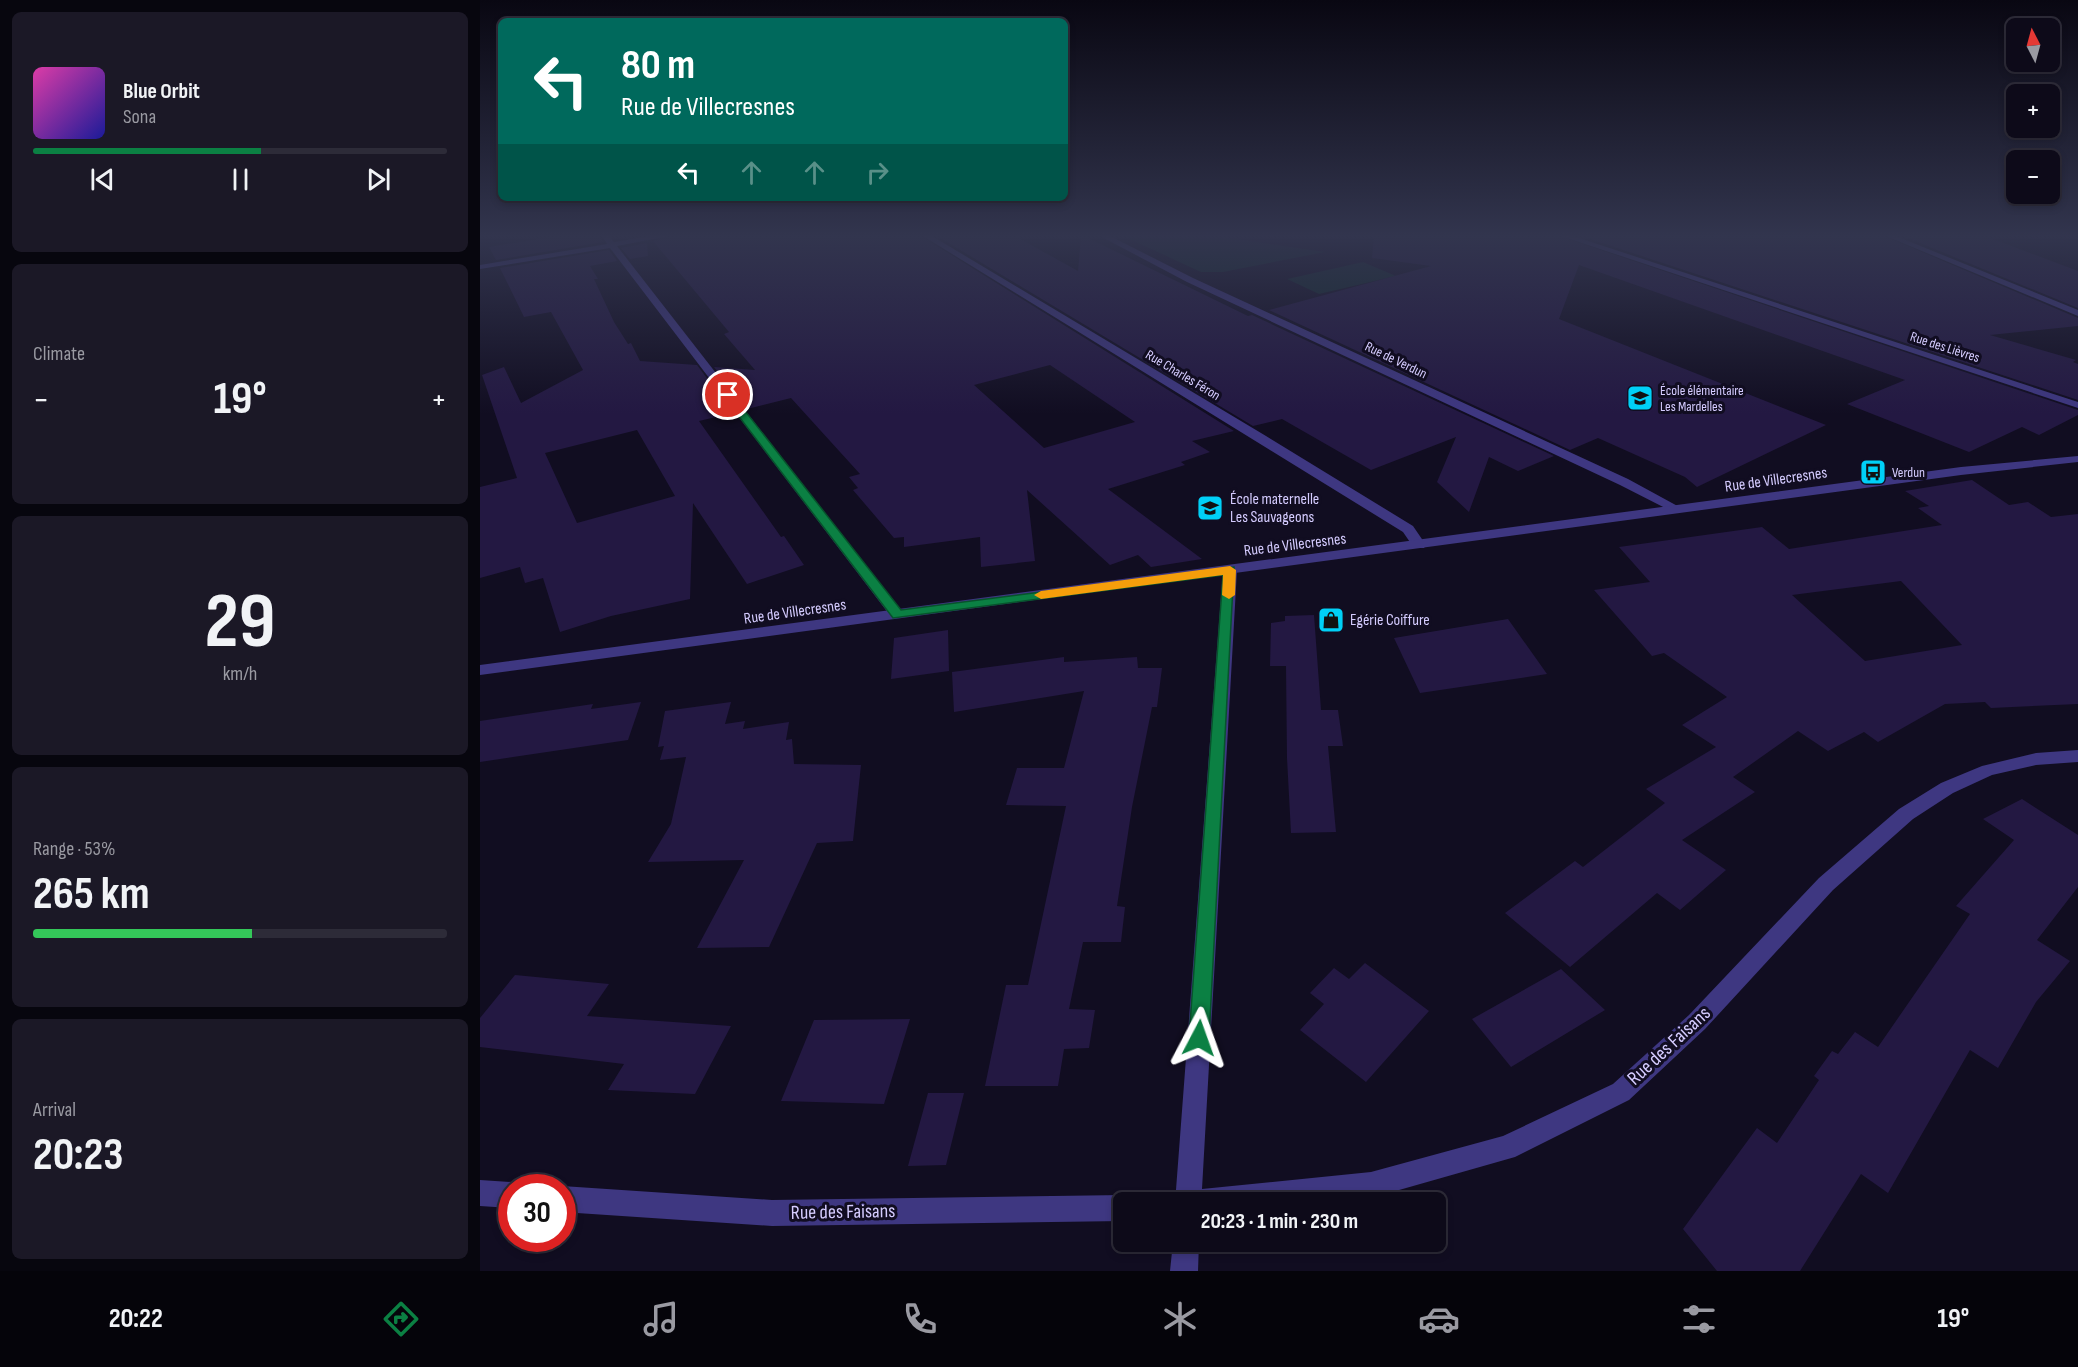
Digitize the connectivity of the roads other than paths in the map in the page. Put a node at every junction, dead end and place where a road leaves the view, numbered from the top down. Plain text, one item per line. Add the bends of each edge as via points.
1 (650, 295) edge
2 (1027, 295) edge
3 (1223, 295) edge
4 (1744, 295) edge
5 (2035, 295) edge
6 (2078, 313) edge
7 (2078, 405) edge
8 (2078, 459) edge
9 (1677, 509) junction
10 (1419, 545) junction
11 (1230, 570) junction
12 (897, 615) junction
13 (480, 670) edge
14 (2078, 756) edge
15 (1190, 1192) edge
16 (1300, 1192) edge
17 (480, 1193) edge
18 (498, 1194) edge
19 (576, 1199) edge
20 (1113, 1208) edge
21 (1185, 1252) edge
22 (1184, 1271) edge

1 - 12 street
2 - 10 street, Rue Charles Féron via 1408,529
3 - 9 street, Rue de Verdun
4 - 7 street, Rue des Lièvres
5 - 6 street
8 - 9 street, Rue de Villecresnes
9 - 10 street, Rue de Villecresnes
10 - 11 street, Rue de Villecresnes
11 - 12 street, Rue de Villecresnes
11 - 15 street
12 - 13 street, Rue de Villecresnes
14 - 16 street, Rue des Faisans via 2036,759 1988,770 1947,788 1906,814 1827,884 1697,1022 1621,1092 1506,1148 1371,1185
17 - 18 street
19 - 20 street, Rue des Faisans via 772,1213
21 - 22 street

